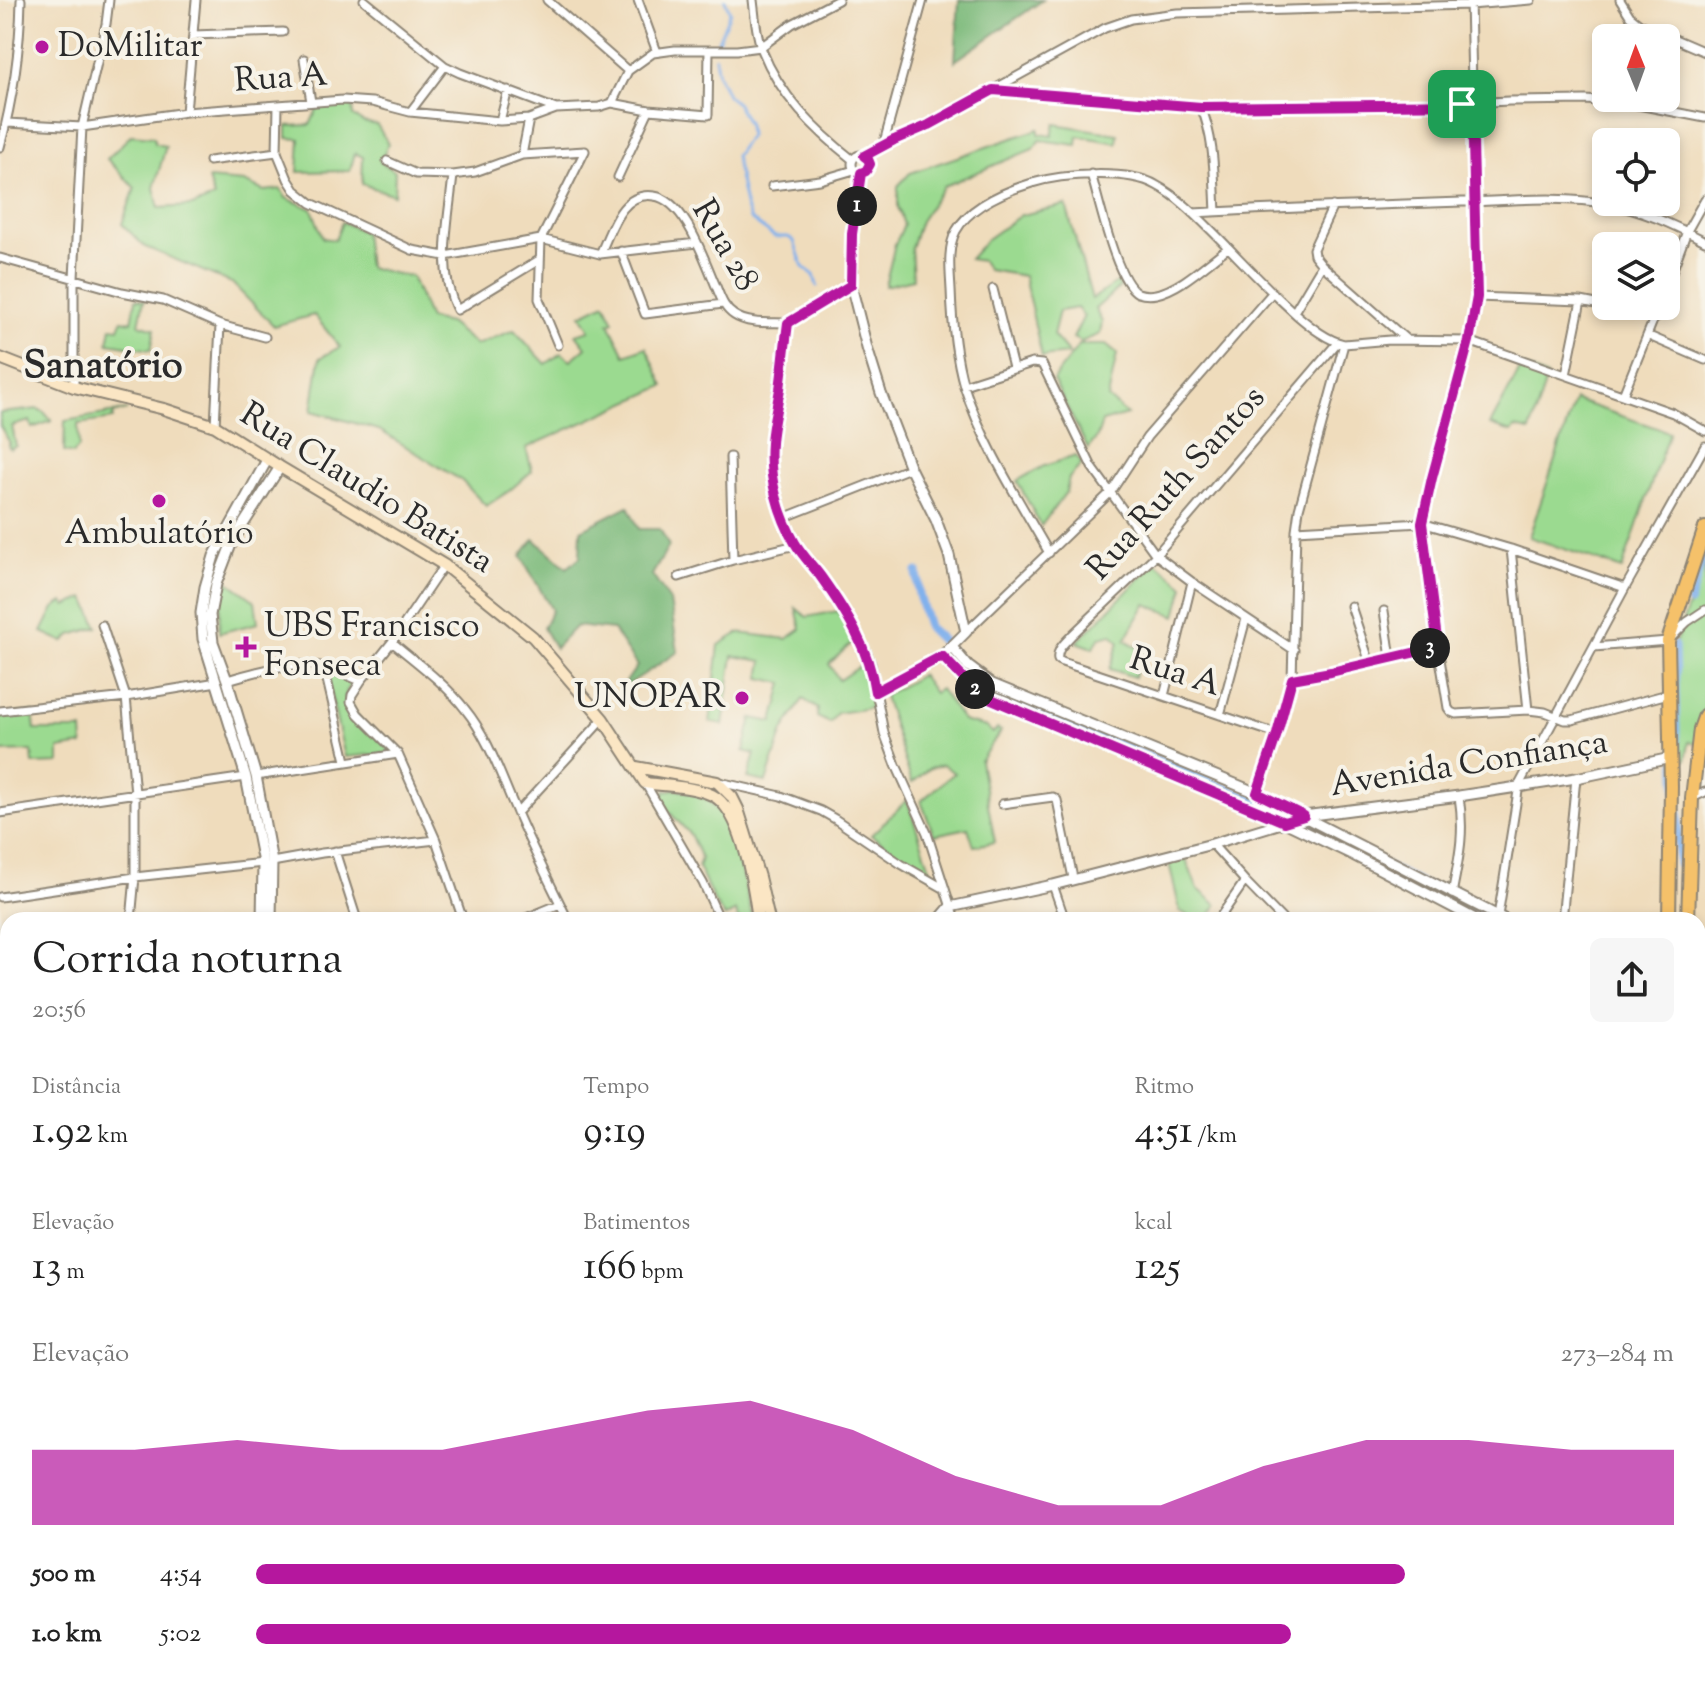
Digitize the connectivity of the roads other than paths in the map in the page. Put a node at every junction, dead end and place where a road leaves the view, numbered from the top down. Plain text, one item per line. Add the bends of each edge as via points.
1 (21, 0) edge
2 (109, 0) edge
3 (196, 0) edge
4 (364, 0) edge
5 (547, 0) edge
6 (638, 0) edge
7 (753, 0) edge
8 (838, 0) edge
9 (923, 0) edge
10 (1531, 0) edge
11 (1620, 0) edge
12 (1470, 2) edge
13 (283, 32) dead end
14 (193, 35) junction
15 (761, 47) junction
16 (709, 50) junction
17 (657, 52) junction
18 (1705, 52) edge
19 (304, 59) dead end
20 (445, 66) junction
21 (628, 71) junction
22 (508, 90) junction
23 (993, 90) junction
24 (311, 102) junction
25 (612, 103) junction
26 (1472, 104) junction
27 (278, 105) junction
28 (1201, 107) junction
29 (556, 109) junction
30 (649, 110) junction
31 (186, 112) junction
32 (410, 112) junction
33 (1705, 118) edge
34 (529, 119) junction
35 (500, 121) junction
36 (7, 123) junction
37 (82, 127) junction
38 (883, 146) junction
39 (0, 147) edge
40 (277, 152) junction
41 (522, 155) junction
42 (864, 156) junction
43 (853, 160) junction
44 (209, 161) dead end
45 (387, 161) dead end
46 (857, 171) junction
47 (1091, 174) junction
48 (453, 175) junction
49 (618, 177) dead end
50 (772, 186) dead end
51 (1705, 199) edge
52 (1474, 202) junction
53 (1333, 206) junction
54 (1216, 212) junction
55 (1193, 213) junction
56 (1687, 231) junction
57 (541, 239) junction
58 (1705, 241) edge
59 (697, 243) junction
60 (1228, 248) junction
61 (1680, 250) edge
62 (621, 251) junction
63 (600, 254) junction
64 (445, 256) junction
65 (0, 258) edge
66 (539, 260) junction
67 (1322, 265) junction
68 (74, 278) junction
69 (851, 285) junction
70 (993, 289) dead end
71 (1272, 293) junction
72 (1477, 297) junction
73 (1581, 301) junction
74 (1592, 303) edge
75 (723, 304) junction
76 (1294, 312) junction
77 (1655, 320) edge
78 (788, 323) junction
79 (220, 325) junction
80 (1649, 336) junction
81 (265, 337) dead end
82 (1407, 340) junction
83 (1469, 341) junction
84 (1340, 343) junction
85 (558, 345) dead end
86 (0, 358) edge
87 (1705, 360) edge
88 (1013, 368) junction
89 (1566, 375) junction
90 (964, 385) junction
91 (74, 387) junction
92 (1623, 395) junction
93 (215, 426) junction
94 (1705, 431) edge
95 (1705, 446) edge
96 (730, 457) dead end
97 (267, 460) junction
98 (1694, 463) junction
99 (1705, 463) edge
100 (280, 467) junction
101 (910, 468) junction
102 (1111, 492) junction
103 (783, 518) junction
104 (1422, 523) junction
105 (1705, 528) edge
106 (1296, 530) junction
107 (796, 545) junction
108 (1511, 549) junction
109 (1049, 553) junction
110 (1156, 555) junction
111 (733, 560) junction
112 (444, 565) junction
113 (679, 577) dead end
114 (1192, 582) junction
115 (1625, 588) junction
116 (1351, 606) dead end
117 (1705, 610) edge
118 (1384, 611) dead end
119 (1246, 619) junction
120 (102, 625) dead end
121 (966, 632) junction
122 (1668, 641) junction
123 (392, 642) junction
124 (1438, 647) junction
125 (1594, 647) junction
126 (1294, 650) junction
127 (947, 651) junction
128 (1391, 658) junction
129 (214, 660) junction
130 (1058, 660) joint
131 (1370, 663) junction
132 (324, 667) junction
133 (1292, 679) junction
134 (222, 681) junction
135 (361, 681) junction
136 (875, 692) junction
137 (1668, 694) junction
138 (1164, 696) junction
139 (126, 697) junction
140 (1528, 710) junction
141 (0, 711) edge
142 (1220, 715) junction
143 (1705, 715) edge
144 (1556, 716) junction
145 (603, 719) junction
146 (1277, 734) junction
147 (398, 754) junction
148 (1671, 758) junction
149 (346, 761) junction
150 (636, 767) junction
151 (251, 776) junction
152 (1576, 778) junction
153 (717, 782) junction
154 (645, 783) junction
155 (1519, 785) junction
156 (1705, 792) edge
157 (135, 793) junction
158 (1257, 793) junction
159 (1459, 796) junction
160 (1692, 798) junction
161 (1002, 804) dead end
162 (0, 813) edge
163 (517, 813) junction
164 (1302, 817) junction
165 (1284, 822) junction
166 (436, 840) junction
167 (1212, 844) junction
168 (335, 851) junction
169 (268, 862) junction
170 (1670, 869) junction
171 (135, 877) junction
172 (1073, 878) junction
173 (1245, 881) junction
174 (1053, 885) junction
175 (945, 889) junction
176 (1452, 894) junction
177 (0, 897) edge
178 (560, 904) junction
179 (950, 907) junction
180 (132, 912) edge
181 (263, 912) edge
182 (271, 912) edge
183 (354, 912) edge
184 (460, 912) edge
185 (540, 912) edge
186 (564, 912) edge
187 (716, 912) edge
188 (757, 912) edge
189 (767, 912) edge
190 (946, 912) edge
191 (952, 912) edge
192 (1062, 912) edge
193 (1224, 912) edge
194 (1275, 912) edge
195 (1462, 912) edge
196 (1490, 912) edge
197 (1503, 912) edge
198 (1563, 912) edge
199 (1669, 912) edge
200 (1685, 912) edge
201 (1688, 912) edge

1 - 36 street
2 - 37 street
3 - 14 street
4 - 20 street
5 - 21 street
6 - 17 street
7 - 15 street
8 - 15 street
9 - 38 street
10 - 12 street
11 - 18 street via 1640,24
12 - 23 street via 1131,19
12 - 26 street
13 - 14 street
14 - 31 street
15 - 16 street
15 - 43 street via 791,100
16 - 17 street
16 - 30 street via 708,115
17 - 21 street
19 - 24 street
20 - 22 street
20 - 32 street
21 - 25 street
22 - 29 street
22 - 35 street
23 - 28 street
23 - 38 street
24 - 27 street, Rua A
24 - 32 street, Rua A via 358,100
25 - 29 street
25 - 30 street
26 - 28 street
26 - 33 street via 1596,101
26 - 52 street
27 - 31 street, Rua A
27 - 40 street
28 - 54 street via 1211,146
29 - 34 street, Rua A
30 - 49 street
31 - 37 street, Rua A
32 - 35 street, Rua A
34 - 35 street, Rua A
34 - 41 street
36 - 37 street, Rua A
36 - 39 street
37 - 68 street
38 - 42 street
40 - 44 street
40 - 64 street via 295,190 311,203 412,250
41 - 48 street
41 - 57 street via 585,151
42 - 43 street
42 - 46 street via 869,167
43 - 46 street
45 - 48 street via 416,174
46 - 50 street
46 - 69 street
47 - 55 street via 1147,180
47 - 60 street via 1116,258 1136,292 1151,295 1169,289
47 - 90 street via 1018,188 981,207 958,228 951,254 951,297
48 - 64 street
51 - 56 street
52 - 53 street
52 - 56 street via 1579,200 1630,209
52 - 72 street
53 - 54 street
53 - 67 street via 1313,249
54 - 55 street
55 - 60 street
56 - 58 street
56 - 61 street
57 - 63 street
57 - 64 street
57 - 66 street
59 - 62 street
59 - 63 street, Rua 28 via 680,212 650,195 627,204
59 - 75 street, Rua 28
60 - 71 street
62 - 63 street
62 - 75 street via 645,314
64 - 66 street via 447,285 457,310
65 - 68 street
66 - 85 street via 539,299
67 - 76 street
67 - 82 street
68 - 79 street via 171,302
68 - 91 street
69 - 78 street
69 - 101 street via 876,378
70 - 88 street
71 - 76 street
71 - 102 street via 1147,437
72 - 73 street
72 - 83 street
73 - 74 street
73 - 89 street
75 - 78 street, Rua 28 via 749,321
76 - 84 street
77 - 80 street
78 - 103 street via 770,452
79 - 81 street
79 - 93 street
80 - 87 street
80 - 92 street
82 - 83 street
82 - 84 street
83 - 89 street
83 - 104 street
84 - 106 street
84 - 110 street, Rua Ruth Santos
86 - 91 main road, Rua Claudio Batista
88 - 90 street
88 - 102 street via 1035,362 1045,367 1086,456
89 - 92 street
90 - 109 street via 992,450
91 - 93 main road, Rua Claudio Batista
92 - 94 street
93 - 97 main road, Rua Claudio Batista
95 - 98 street
96 - 111 street
97 - 100 main road, Rua Claudio Batista
97 - 129 street via 209,567 201,624
98 - 99 street
98 - 115 street
100 - 112 main road, Rua Claudio Batista
100 - 129 street via 238,530 219,575 210,615
101 - 103 street
101 - 121 street via 946,548
102 - 109 street
102 - 110 street
103 - 107 street
104 - 106 street
104 - 108 street
104 - 124 street
105 - 122 main road
106 - 126 street
107 - 111 street
107 - 136 street via 852,625 871,664
108 - 115 street
108 - 140 street
109 - 121 street
110 - 114 street
110 - 130 street, Rua Ruth Santos via 1072,635 1058,651
111 - 113 street
112 - 123 street
112 - 145 main road, Rua Claudio Batista via 533,637
114 - 119 street
114 - 138 street
115 - 125 street
116 - 131 street
117 - 122 street
118 - 128 street
119 - 126 street
119 - 142 street
120 - 139 street
121 - 127 street
122 - 125 street
122 - 137 main road
123 - 135 street
123 - 163 street via 467,711
124 - 128 street
124 - 140 street via 1453,714
125 - 144 street
126 - 133 street
127 - 136 street
127 - 158 street via 992,684
127 - 165 street via 967,682 989,698
128 - 131 street
129 - 134 street
130 - 138 street, Rua A
131 - 133 street
132 - 134 street via 298,665
132 - 135 street
132 - 149 street
133 - 146 street
134 - 139 street
134 - 151 street
135 - 147 street via 351,698 354,709
136 - 175 street via 888,744
137 - 144 street via 1572,720
137 - 148 main road
138 - 142 street, Rua A
139 - 141 street
139 - 157 street
140 - 144 street
142 - 146 street, Rua A
143 - 160 main road
144 - 155 street
145 - 150 main road, Rua Claudio Batista
145 - 163 street
146 - 158 street
147 - 149 street
147 - 166 street
148 - 152 street, Avenida Confiança
148 - 170 main road
149 - 151 street
150 - 153 main road
150 - 154 main road, Rua Claudio Batista
151 - 157 street
151 - 169 street
152 - 155 street, Avenida Confiança
152 - 198 street
153 - 175 street via 821,811
153 - 189 main road via 738,809
154 - 187 street
154 - 188 main road via 715,796 725,806 742,846
155 - 159 street, Avenida Confiança
155 - 197 street
156 - 160 street
157 - 162 street
157 - 171 street
158 - 164 street
159 - 164 street, Avenida Confiança
159 - 176 street via 1462,843
160 - 201 main road
161 - 172 street via 1057,800
163 - 178 street
164 - 165 street, Avenida Confiança
164 - 176 street
165 - 167 street, Avenida Confiança
165 - 195 street
166 - 168 street
166 - 184 street
167 - 172 street, Avenida Confiança
167 - 173 street
168 - 169 street
168 - 183 street
169 - 171 street
169 - 181 street
169 - 182 street
170 - 199 main road
170 - 200 main road
171 - 177 street
171 - 180 street
172 - 174 street, Avenida Confiança
173 - 193 street
173 - 194 street
174 - 179 street, Avenida Confiança
174 - 192 street
175 - 179 street
176 - 196 street
178 - 185 street
178 - 186 street
179 - 190 street
179 - 191 street

